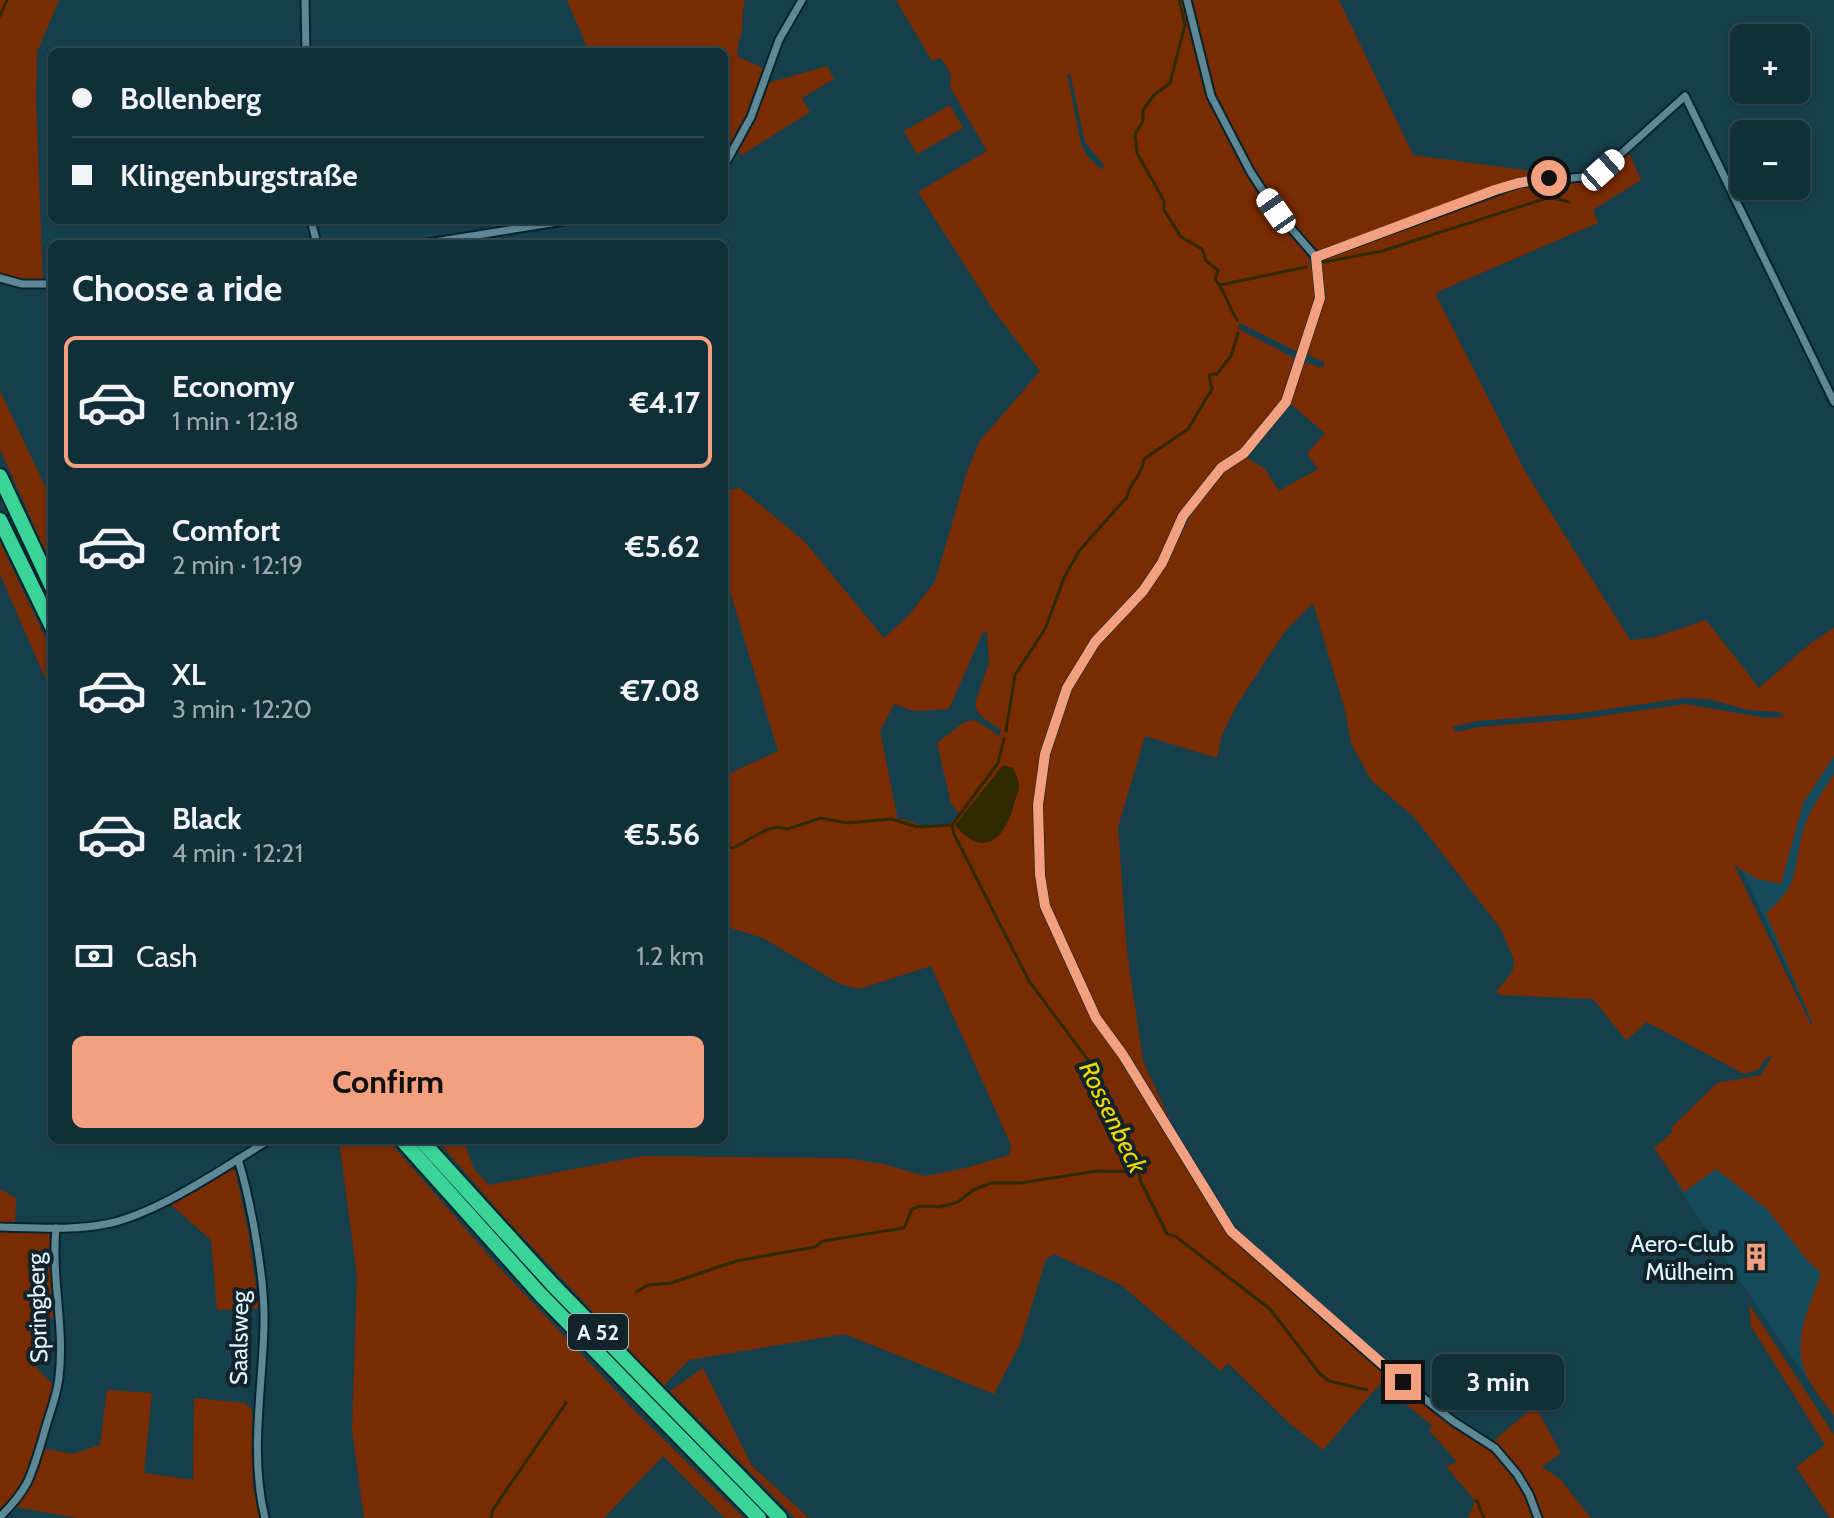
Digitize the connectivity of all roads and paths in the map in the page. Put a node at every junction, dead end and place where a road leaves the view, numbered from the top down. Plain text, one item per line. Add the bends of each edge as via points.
1 (305, 0) edge
2 (802, 0) edge
3 (1187, 0) edge
4 (306, 48) edge
5 (728, 159) edge
6 (545, 224) edge
7 (447, 240) edge
8 (1316, 257) junction
9 (0, 278) edge
10 (48, 284) edge
11 (1834, 402) edge
12 (0, 476) edge
13 (0, 520) edge
14 (48, 578) edge
15 (48, 619) edge
16 (262, 1144) edge
17 (406, 1144) edge
18 (425, 1144) edge
19 (236, 1160) junction
20 (0, 1227) edge
21 (56, 1228) junction
22 (0, 1517) edge
23 (265, 1518) edge
24 (759, 1518) edge
25 (780, 1518) edge
26 (1538, 1518) edge

1 - 4 street
2 - 5 street
3 - 8 street via 1207,87 1225,123 1263,192
6 - 7 street
8 - 11 street via 1518,183 1593,176 1685,96
8 - 26 street via 1320,298 1286,402 1183,516 1162,563 1095,642 1067,688 1045,754 1038,805 1045,906 1096,1018 1231,1231 1379,1363 1495,1448 1517,1474
9 - 10 street
12 - 14 highway
13 - 15 highway
16 - 19 street
17 - 24 highway, A 52 via 540,1294
18 - 25 highway, A 52 via 552,1284
19 - 21 street, Springberg via 139,1213 112,1222
19 - 23 street, Saalsweg via 263,1302 257,1454
20 - 21 street
21 - 22 street, Springberg via 59,1379 30,1479

